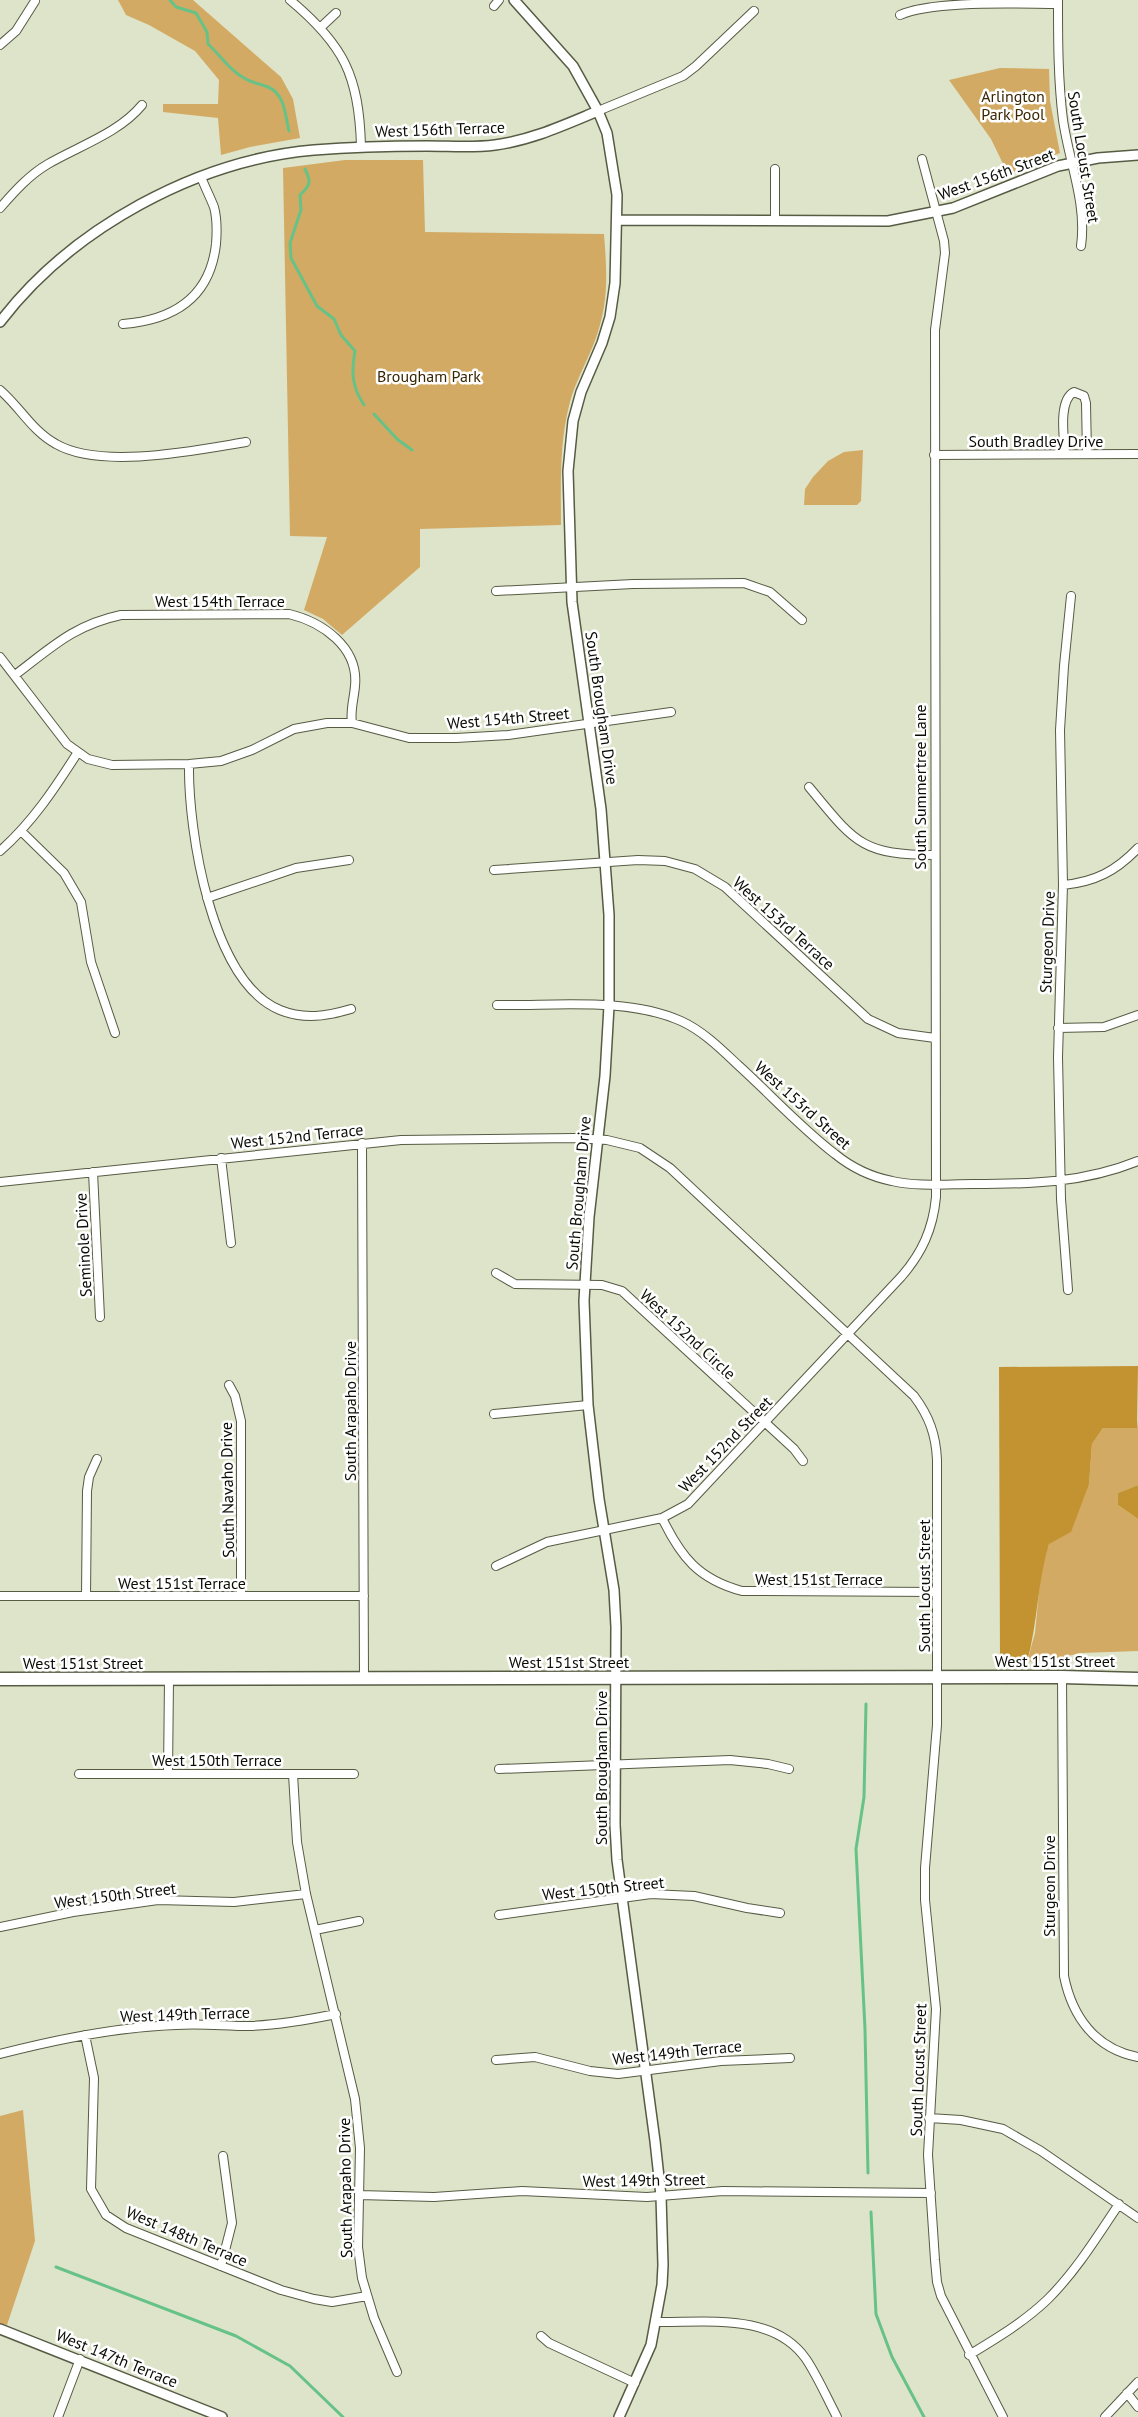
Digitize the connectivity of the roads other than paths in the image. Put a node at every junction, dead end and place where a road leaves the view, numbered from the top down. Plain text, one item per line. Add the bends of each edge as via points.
1 (290, 0) edge
2 (514, 0) edge
3 (35, 1) edge
4 (1058, 2) edge
5 (754, 11) dead end
6 (336, 13) dead end
7 (900, 15) dead end
8 (321, 27) junction
9 (0, 45) edge
10 (142, 105) dead end
11 (598, 111) junction
12 (361, 146) junction
13 (1138, 155) edge
14 (922, 159) dead end
15 (1072, 163) junction
16 (775, 170) dead end
17 (201, 177) junction
18 (0, 208) edge
19 (936, 212) junction
20 (617, 220) junction
21 (776, 221) junction
22 (1081, 246) dead end
23 (0, 322) edge
24 (123, 324) dead end
25 (0, 390) edge
26 (246, 442) dead end
27 (1065, 454) junction
28 (1087, 454) junction
29 (1138, 454) edge
30 (934, 455) junction
31 (571, 587) junction
32 (496, 591) dead end
33 (1071, 596) dead end
34 (802, 620) dead end
35 (0, 657) edge
36 (15, 675) junction
37 (671, 712) dead end
38 (352, 723) junction
39 (589, 724) junction
40 (78, 752) junction
41 (189, 764) junction
42 (809, 787) dead end
43 (21, 831) junction
44 (1138, 848) edge
45 (0, 851) edge
46 (934, 855) junction
47 (349, 860) dead end
48 (606, 862) junction
49 (494, 870) dead end
50 (1063, 885) junction
51 (207, 898) junction
52 (497, 1005) dead end
53 (609, 1006) junction
54 (351, 1010) dead end
55 (1138, 1015) edge
56 (1058, 1028) junction
57 (115, 1033) dead end
58 (935, 1038) junction
59 (598, 1142) junction
60 (362, 1143) junction
61 (221, 1158) junction
62 (1138, 1161) edge
63 (93, 1172) junction
64 (0, 1182) edge
65 (1060, 1182) junction
66 (936, 1185) junction
67 (231, 1243) dead end
68 (496, 1273) dead end
69 (585, 1285) junction
70 (1068, 1290) dead end
71 (100, 1317) dead end
72 (847, 1334) junction
73 (230, 1385) dead end
74 (588, 1406) junction
75 (494, 1414) dead end
76 (765, 1423) junction
77 (97, 1459) dead end
78 (803, 1461) dead end
79 (662, 1518) junction
80 (605, 1529) junction
81 (496, 1566) dead end
82 (937, 1592) junction
83 (0, 1596) edge
84 (86, 1596) junction
85 (241, 1596) junction
86 (364, 1596) junction
87 (938, 1677) junction
88 (1062, 1677) junction
89 (1138, 1678) edge
90 (0, 1679) edge
91 (169, 1679) junction
92 (364, 1679) junction
93 (616, 1679) junction
94 (616, 1763) junction
95 (499, 1769) dead end
96 (789, 1769) dead end
97 (80, 1774) dead end
98 (168, 1774) junction
99 (292, 1774) junction
100 (354, 1774) dead end
101 (306, 1894) junction
102 (621, 1897) junction
103 (780, 1913) dead end
104 (499, 1915) dead end
105 (359, 1921) dead end
106 (0, 1927) edge
107 (315, 1930) junction
108 (336, 2014) junction
109 (85, 2035) junction
110 (0, 2054) edge
111 (1138, 2057) edge
112 (790, 2058) dead end
113 (496, 2060) dead end
114 (645, 2071) junction
115 (929, 2118) junction
116 (223, 2156) dead end
117 (931, 2193) junction
118 (359, 2195) junction
119 (661, 2196) junction
120 (1119, 2204) junction
121 (1138, 2218) edge
122 (221, 2265) junction
123 (367, 2295) junction
124 (655, 2322) junction
125 (0, 2329) edge
126 (541, 2336) dead end
127 (969, 2355) junction
128 (80, 2359) junction
129 (398, 2372) dead end
130 (1138, 2382) edge
131 (635, 2383) junction
132 (1127, 2394) junction
133 (1138, 2407) edge
134 (211, 2414) edge
135 (58, 2417) edge
136 (222, 2417) edge
137 (619, 2417) edge
138 (837, 2417) edge
139 (1003, 2417) edge
140 (1105, 2417) edge

1 - 8 street
2 - 11 street, South Brougham Drive via 573,66
3 - 9 street via 16,31
4 - 7 street via 937,4
4 - 15 street, South Locust Street via 1060,88
5 - 11 street, West 156th Terrace via 682,76
6 - 8 street
8 - 12 street via 342,56 354,87
10 - 18 street via 120,125 36,172
11 - 12 street, West 156th Terrace via 533,138 494,145
11 - 20 street, South Brougham Drive via 612,157
12 - 17 street, West 156th Terrace via 282,154
13 - 15 street, West 156th Street
14 - 19 street, West 156th Street
15 - 19 street, West 156th Street
15 - 22 street, South Locust Street via 1083,220
16 - 21 street
17 - 23 street, West 156th Terrace via 101,228 45,273
17 - 24 street via 216,219 214,261 207,278 185,305 153,320
19 - 21 street, West 156th Street via 888,221
19 - 30 street, South Summertree Lane via 945,253 935,330
20 - 21 street, West 156th Street
20 - 31 street, South Brougham Drive via 610,317 581,392 569,451
25 - 26 street via 43,435 77,452 146,456
27 - 28 street, South Bradley Drive
27 - 28 street via 1064,404 1074,392 1084,396 1086,403
27 - 30 street, South Bradley Drive
28 - 29 street, South Bradley Drive
30 - 46 street, South Summertree Lane
31 - 32 street
31 - 34 street via 744,583 770,592
31 - 39 street, South Brougham Drive
33 - 50 street, Sturgeon Drive via 1060,730
35 - 36 street
36 - 38 street, West 154th Terrace via 75,630 111,617 289,614 325,628 346,652 356,685 350,712
36 - 40 street via 67,744
37 - 39 street, West 154th Street
38 - 39 street, West 154th Street via 396,736 419,738 508,735
38 - 41 street via 294,729 237,756
39 - 48 street, South Brougham Drive
40 - 41 street via 112,765
40 - 43 street via 53,792
41 - 51 street via 189,808
42 - 46 street via 841,826 862,843 894,854
43 - 45 street
43 - 57 street via 64,873 81,902 91,962
44 - 50 street via 1121,865 1099,878
46 - 58 street, South Summertree Lane
47 - 51 street via 296,868
48 - 49 street, West 153rd Terrace
48 - 53 street, South Brougham Drive
48 - 58 street, West 153rd Terrace via 665,861 707,875 725,887 868,1019 889,1030
50 - 56 street, Sturgeon Drive
51 - 54 street via 253,993 278,1010 310,1017
52 - 53 street, West 153rd Street
53 - 59 street, South Brougham Drive
53 - 66 street, West 153rd Street via 668,1015 703,1034 849,1164 891,1181
55 - 56 street via 1104,1027
56 - 65 street, Sturgeon Drive
58 - 66 street, South Summertree Lane
59 - 60 street, West 152nd Terrace via 575,1138
59 - 69 street, South Brougham Drive
59 - 72 street, South Locust Street via 631,1145 657,1158
60 - 61 street, West 152nd Terrace
60 - 86 street, South Arapaho Drive
61 - 63 street, West 152nd Terrace
61 - 67 street
62 - 65 street, West 153rd Street
63 - 64 street, West 152nd Terrace
63 - 71 street, Seminole Drive
65 - 66 street, West 153rd Street
65 - 70 street, Sturgeon Drive
66 - 72 street, South Summertree Lane via 934,1215 922,1249 912,1265
68 - 69 street, West 152nd Circle via 515,1284
69 - 74 street, South Brougham Drive
69 - 76 street, West 152nd Circle via 602,1285 622,1292
72 - 76 street, West 152nd Street
72 - 82 street, South Locust Street via 914,1396 933,1431 937,1460
73 - 85 street, South Navaho Drive via 241,1421
74 - 75 street
74 - 80 street, South Brougham Drive
76 - 78 street, West 152nd Circle
76 - 79 street, West 152nd Street via 688,1504
77 - 84 street via 87,1491
79 - 80 street, West 152nd Street
79 - 82 street, West 151st Terrace via 691,1565 713,1581 742,1592
80 - 81 street, West 152nd Street via 547,1542
80 - 93 street, South Brougham Drive via 616,1618
82 - 87 street, South Locust Street
83 - 84 street, West 151st Terrace
84 - 85 street, West 151st Terrace
85 - 86 street, West 151st Terrace
86 - 92 street, South Arapaho Drive
87 - 88 main road, West 151st Street
87 - 93 main road, West 151st Street
87 - 115 street, South Locust Street via 935,1767 925,1868 927,1934 936,2009
88 - 89 main road, West 151st Street
88 - 111 street, Sturgeon Drive via 1064,1976 1073,2008 1088,2030 1112,2048
90 - 91 main road, West 151st Street
91 - 92 main road, West 151st Street
91 - 98 street
92 - 93 main road, West 151st Street
93 - 94 street, South Brougham Drive
94 - 95 street
94 - 96 street via 744,1761
94 - 102 street, South Brougham Drive via 615,1826
97 - 98 street, West 150th Terrace
98 - 99 street, West 150th Terrace
99 - 100 street, West 150th Terrace
99 - 101 street, South Arapaho Drive
101 - 106 street, West 150th Street via 234,1902 158,1900
101 - 107 street, South Arapaho Drive
102 - 103 street, West 150th Street via 694,1896
102 - 104 street, West 150th Street
102 - 114 street, South Brougham Drive
105 - 107 street
107 - 108 street, South Arapaho Drive
108 - 109 street, West 149th Terrace via 250,2026 177,2024
108 - 118 street, South Arapaho Drive via 355,2099
109 - 110 street, West 149th Terrace
109 - 122 street, West 148th Terrace via 94,2078 91,2189 97,2202 106,2215 126,2228
112 - 114 street, West 149th Terrace via 721,2061
113 - 114 street, West 149th Terrace via 535,2058 618,2074
114 - 119 street, South Brougham Drive
115 - 117 street, South Locust Street
115 - 120 street via 1003,2129
116 - 122 street via 232,2223
117 - 119 street, West 149th Street via 723,2191
117 - 127 street, South Locust Street via 937,2282
118 - 119 street, West 149th Street via 434,2197 522,2191
118 - 123 street, South Arapaho Drive via 358,2247
119 - 124 street, South Brougham Drive via 663,2265
120 - 121 street
120 - 127 street via 1083,2258 1047,2300
122 - 123 street, West 148th Terrace via 314,2300 332,2302
123 - 129 street, South Arapaho Drive
124 - 131 street, South Brougham Drive via 648,2354
124 - 138 street via 747,2324 773,2331 806,2360
125 - 128 street, West 147th Terrace
126 - 131 street
127 - 139 street, South Locust Street
128 - 134 street, West 147th Terrace
128 - 135 street
130 - 132 street
131 - 137 street, South Brougham Drive
132 - 133 street
132 - 140 street
134 - 136 street, West 147th Terrace

